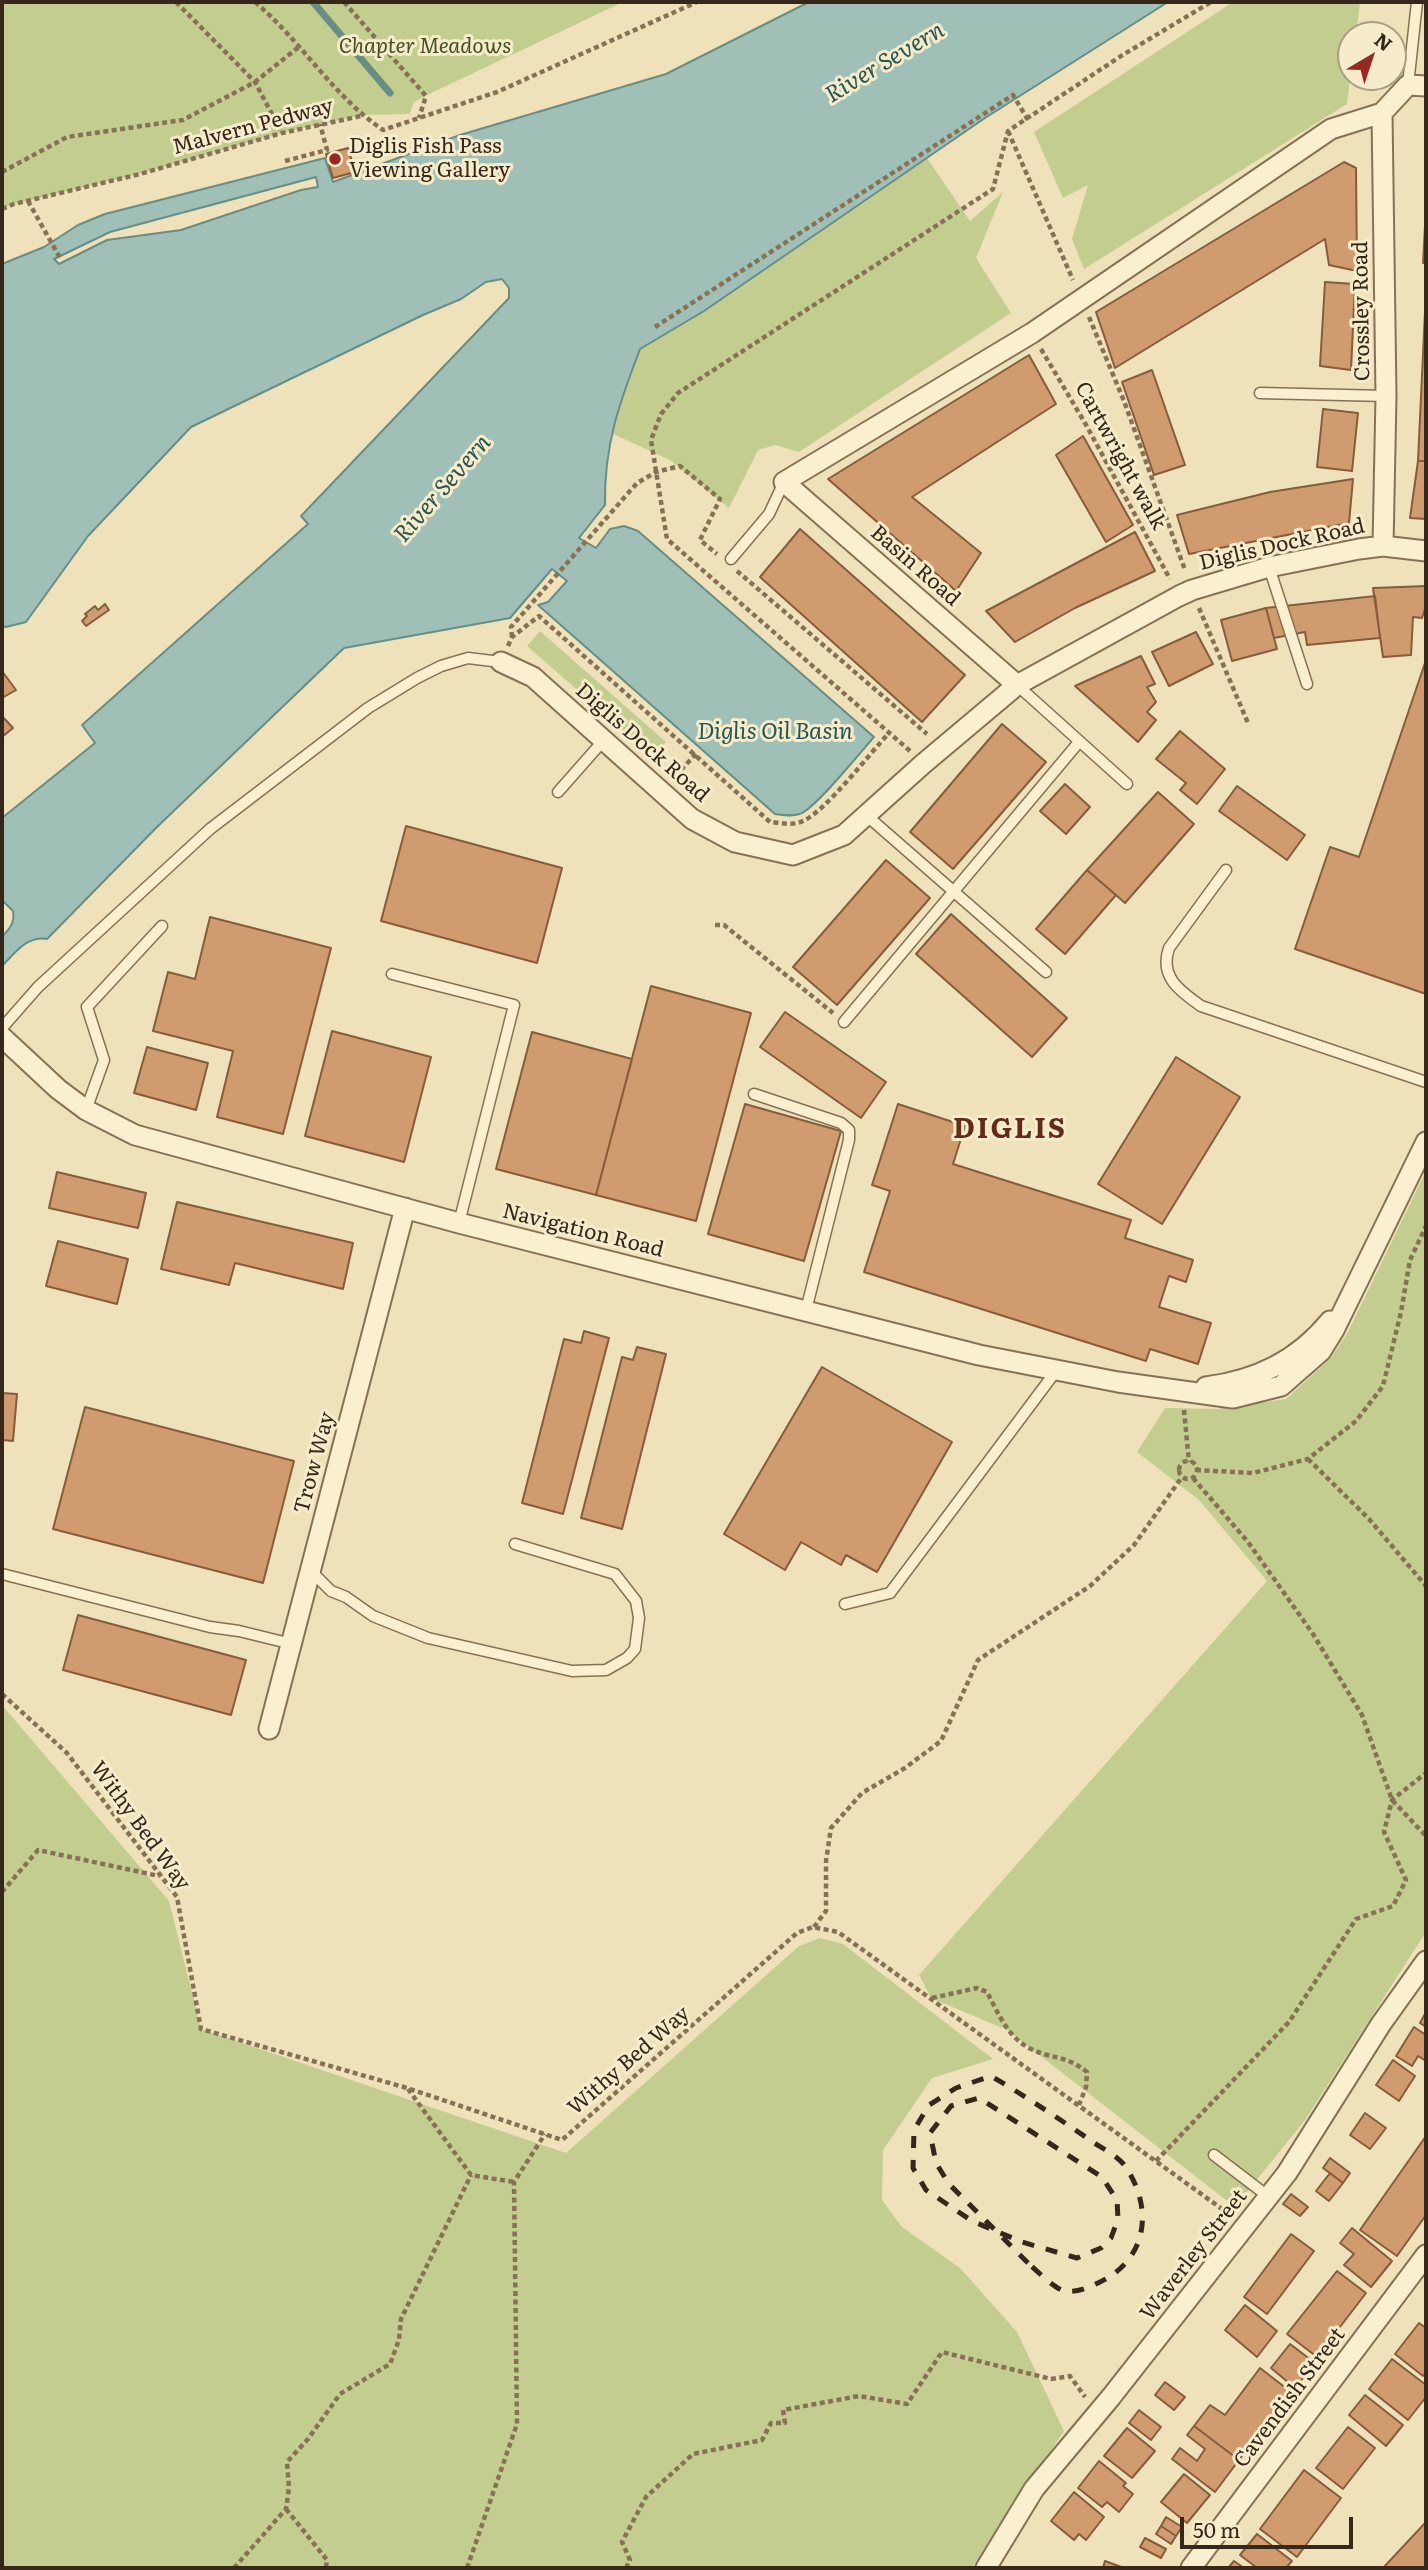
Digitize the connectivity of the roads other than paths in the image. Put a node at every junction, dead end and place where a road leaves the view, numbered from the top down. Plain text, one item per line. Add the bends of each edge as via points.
1 (1417, 2) edge
2 (1417, 86) edge
3 (1382, 113) junction
4 (1260, 393) dead end
5 (1387, 396) junction
6 (784, 482) junction
7 (1383, 545) junction
8 (1426, 551) edge
9 (729, 561) road end
10 (1269, 567) junction
11 (501, 662) joint
12 (1307, 684) dead end
13 (1017, 685) junction
14 (603, 741) junction
15 (1079, 742) junction
16 (1127, 783) dead end
17 (558, 792) dead end
18 (866, 815) junction
19 (1226, 870) dead end
20 (953, 893) junction
21 (162, 926) dead end
22 (1045, 972) dead end
23 (393, 974) dead end
24 (844, 1022) road end
25 (2, 1028) edge
26 (2, 1037) edge
27 (1426, 1082) edge
28 (754, 1094) dead end
29 (86, 1110) junction
30 (1426, 1142) edge
31 (405, 1209) junction
32 (459, 1223) junction
33 (806, 1310) junction
34 (1057, 1370) junction
35 (515, 1544) dead end
36 (311, 1571) junction
37 (2, 1574) edge
38 (845, 1604) dead end
39 (292, 1644) junction
40 (269, 1729) dead end
41 (1426, 1961) edge
42 (1214, 2155) dead end
43 (1269, 2197) junction
44 (1426, 2255) edge
45 (986, 2568) edge
46 (1191, 2568) edge

1 - 2 lane
2 - 3 street
3 - 5 street, Crossley Road
3 - 6 street via 1331,129 1032,333
4 - 5 lane
5 - 7 street, Crossley Road
6 - 9 lane via 769,514
6 - 13 street, Basin Road
7 - 8 street, Diglis Dock Road
7 - 10 street, Diglis Dock Road
10 - 12 lane
10 - 13 street, Diglis Dock Road via 1185,593
11 - 14 street, Diglis Dock Road via 533,677
11 - 25 lane, Diglis Dock Road via 468,658 441,666 368,708 210,829 38,987
13 - 15 lane
13 - 18 street, Diglis Dock Road
14 - 17 lane
14 - 18 street, Diglis Dock Road via 692,819 735,842 793,855 844,835
15 - 16 lane
15 - 20 lane
18 - 20 lane
19 - 27 lane via 1169,948 1165,960 1169,977 1182,992 1201,1006
20 - 22 lane
20 - 24 lane
21 - 29 lane via 87,1007 103,1060
23 - 32 lane via 514,1005
26 - 29 street, Navigation Road
28 - 33 lane via 841,1122 849,1130
29 - 31 street, Navigation Road via 135,1135
30 - 34 street, Navigation Road via 1321,1351 1282,1386 1233,1398
31 - 32 street, Navigation Road
31 - 36 street, Trow Way
32 - 33 street, Navigation Road
33 - 34 street, Navigation Road via 979,1356
34 - 38 lane via 890,1593
35 - 36 lane via 615,1574 636,1601 639,1618 635,1649 627,1658 606,1670 572,1671 428,1638 373,1616 331,1591
36 - 39 street, Trow Way
37 - 39 lane
39 - 40 street, Trow Way
41 - 43 street, Waverley Street
42 - 43 lane
43 - 45 street, Waverley Street via 1034,2489
44 - 46 street, Cavendish Street

